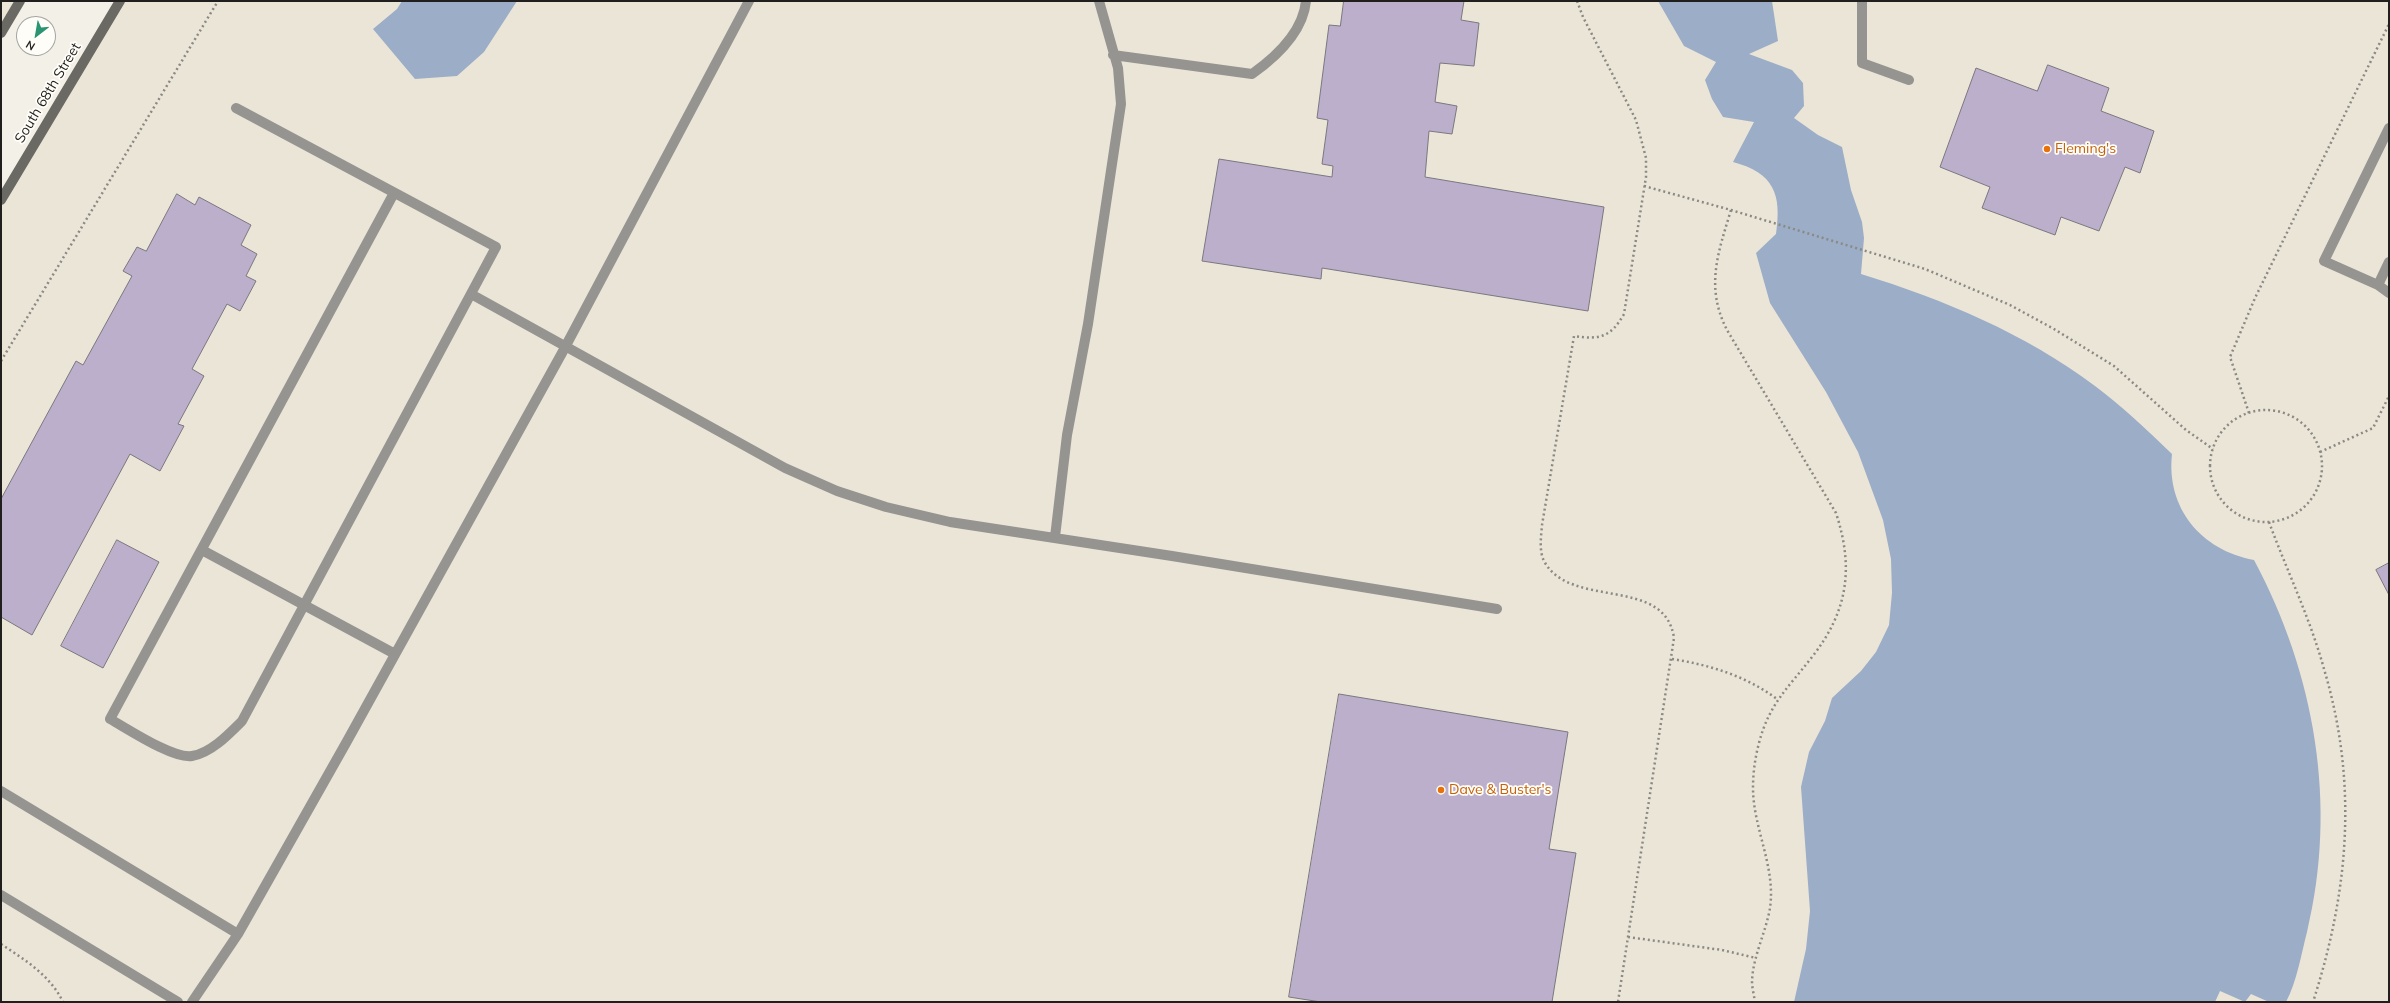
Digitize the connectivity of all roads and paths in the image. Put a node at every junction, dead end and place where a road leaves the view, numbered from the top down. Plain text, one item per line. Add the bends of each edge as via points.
1 (20, 1) edge
2 (120, 1) edge
3 (218, 1) edge
4 (750, 1) edge
5 (1099, 1) edge
6 (1306, 1) edge
7 (1577, 1) edge
8 (1862, 1) edge
9 (2389, 24) edge
10 (1, 33) edge
11 (1114, 55) junction
12 (1909, 80) dead end
13 (236, 108) dead end
14 (2389, 128) edge
15 (1644, 186) junction
16 (394, 193) junction
17 (1, 200) edge
18 (1732, 210) junction
19 (2389, 262) edge
20 (2378, 285) junction
21 (2389, 293) edge
22 (470, 294) junction
23 (564, 346) junction
24 (1, 361) edge
25 (2389, 396) edge
26 (2249, 413) junction
27 (2213, 449) junction
28 (2320, 452) junction
29 (2269, 522) junction
30 (1055, 537) junction
31 (202, 550) junction
32 (304, 606) junction
33 (1497, 609) dead end
34 (395, 654) junction
35 (1672, 659) junction
36 (1777, 699) junction
37 (1, 791) edge
38 (1, 895) edge
39 (238, 934) junction
40 (1628, 937) junction
41 (1, 944) edge
42 (1756, 958) junction
43 (63, 1002) edge
44 (178, 1002) edge
45 (192, 1002) edge
46 (1618, 1002) edge
47 (1755, 1002) edge
48 (2313, 1002) edge

1 - 10 street
2 - 17 street, South 68th Street
3 - 24 path
4 - 23 lane
5 - 11 lane
6 - 11 lane via 1303,14 1281,51 1252,74
7 - 15 path via 1636,120 1646,158
8 - 12 lane via 1862,64
9 - 26 path via 2255,298 2230,357
11 - 30 lane via 1118,68 1121,104 1088,324 1067,435
13 - 16 lane
14 - 20 lane via 2324,261
15 - 18 path
15 - 35 path via 1624,314 1612,332 1603,336 1574,336 1541,539 1544,561 1556,576 1574,584 1647,602 1664,614 1673,629
16 - 22 lane via 496,247
16 - 31 lane
18 - 27 path via 1925,269 2010,305 2054,328 2114,366 2186,430
18 - 36 path via 1718,260 1714,285 1716,305 1727,330 1836,513 1843,534 1847,565 1835,623 1812,657
19 - 20 lane
20 - 21 lane
22 - 23 lane
22 - 32 lane
23 - 30 lane via 785,468 836,491 950,522
23 - 34 lane via 562,354
25 - 28 path via 2372,428
26 - 27 path via 2226,426
26 - 28 path via 2259,410 2277,411 2294,418 2308,429
27 - 29 path via 2210,476 2216,492 2227,507 2243,518 2261,523
28 - 29 path via 2320,483 2311,500 2298,513 2280,521
29 - 48 path via 2303,604 2324,669 2335,710 2345,788 2345,858 2336,921
30 - 33 lane
31 - 32 lane
31 - 32 lane via 110,719 157,745 170,752 191,756 209,749 227,736 242,721
32 - 34 lane
34 - 39 lane
35 - 36 path via 1708,665 1743,679
35 - 40 path
36 - 42 path via 1765,723 1754,765 1753,789 1768,870 1770,907
37 - 39 lane
38 - 44 lane
39 - 45 lane
40 - 42 path via 1722,950
40 - 46 path
41 - 43 path via 34,966 58,991
42 - 47 path via 1752,981

